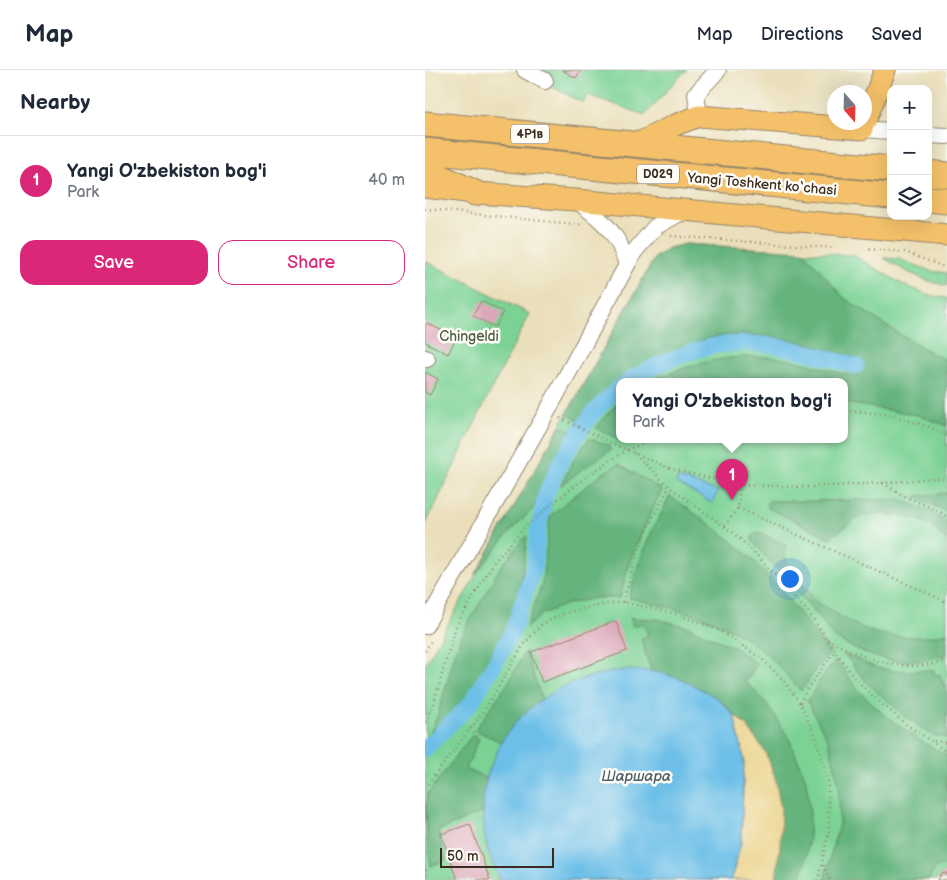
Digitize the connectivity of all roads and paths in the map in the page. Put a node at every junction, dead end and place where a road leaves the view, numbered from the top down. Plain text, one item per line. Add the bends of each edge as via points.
1 (525, 70) edge
2 (719, 70) edge
3 (885, 70) edge
4 (545, 81) dead end
5 (872, 103) edge
6 (699, 116) junction
7 (827, 122) edge
8 (425, 124) edge
9 (872, 126) edge
10 (887, 130) edge
11 (932, 134) edge
12 (947, 136) edge
13 (635, 145) junction
14 (425, 151) edge
15 (425, 170) edge
16 (887, 170) edge
17 (932, 173) edge
18 (947, 175) edge
19 (425, 188) edge
20 (475, 193) junction
21 (887, 196) edge
22 (576, 200) junction
23 (932, 200) edge
24 (947, 201) edge
25 (425, 208) edge
26 (694, 211) junction
27 (584, 225) dead end
28 (668, 236) dead end
29 (947, 236) edge
30 (834, 248) dead end
31 (869, 248) dead end
32 (627, 264) junction
33 (947, 268) edge
34 (848, 410) edge
35 (569, 422) dead end
36 (947, 435) edge
37 (645, 443) edge
38 (627, 450) junction
39 (635, 454) junction
40 (947, 478) edge
41 (883, 483) junction
42 (740, 485) junction
43 (669, 488) junction
44 (738, 508) junction
45 (947, 517) edge
46 (725, 527) junction
47 (623, 602) junction
48 (947, 602) edge
49 (425, 626) edge
50 (826, 638) junction
51 (835, 651) junction
52 (947, 661) edge
53 (800, 703) junction
54 (425, 722) edge
55 (470, 729) junction
56 (480, 737) dead end
57 (933, 741) junction
58 (947, 743) edge
59 (947, 752) edge
60 (425, 788) edge
61 (822, 864) junction
62 (425, 870) edge
63 (429, 880) edge
64 (817, 880) edge
65 (830, 880) edge

1 - 4 street
2 - 6 street via 696,94
3 - 5 main road
6 - 7 main road
6 - 13 main road
8 - 13 highway, 4Р1в
9 - 10 street
11 - 12 street
13 - 16 highway, Yangi Toshkent ko‘chasi / D029
14 - 21 highway, Yangi Toshkent ko‘chasi / D029
15 - 20 highway
17 - 18 highway
19 - 20 main road
20 - 22 main road
22 - 26 main road
22 - 32 street via 609,228 619,242
23 - 24 highway
25 - 27 path
26 - 29 main road
26 - 32 street via 678,214 655,226
28 - 30 path
31 - 33 path via 905,252
32 - 49 street
34 - 36 path via 892,415
35 - 38 path
37 - 38 path
38 - 39 path
38 - 54 path via 555,501 526,526 495,562 456,626 433,706
39 - 42 path via 671,469
39 - 43 path
40 - 41 path
41 - 42 path via 808,487
41 - 45 path
42 - 44 path
43 - 46 path
43 - 47 path via 647,529
44 - 46 path
44 - 48 path
46 - 50 path via 782,582
47 - 53 path via 676,614 719,630 762,659
47 - 55 path via 565,613 542,624 524,644
50 - 51 path
50 - 52 path via 866,658 890,663 909,666
51 - 53 path
51 - 57 path via 855,679 883,705
53 - 61 path via 816,738 828,780 829,831
55 - 56 path
55 - 60 path
57 - 58 path
57 - 59 path
61 - 64 path
61 - 65 path
62 - 63 path

